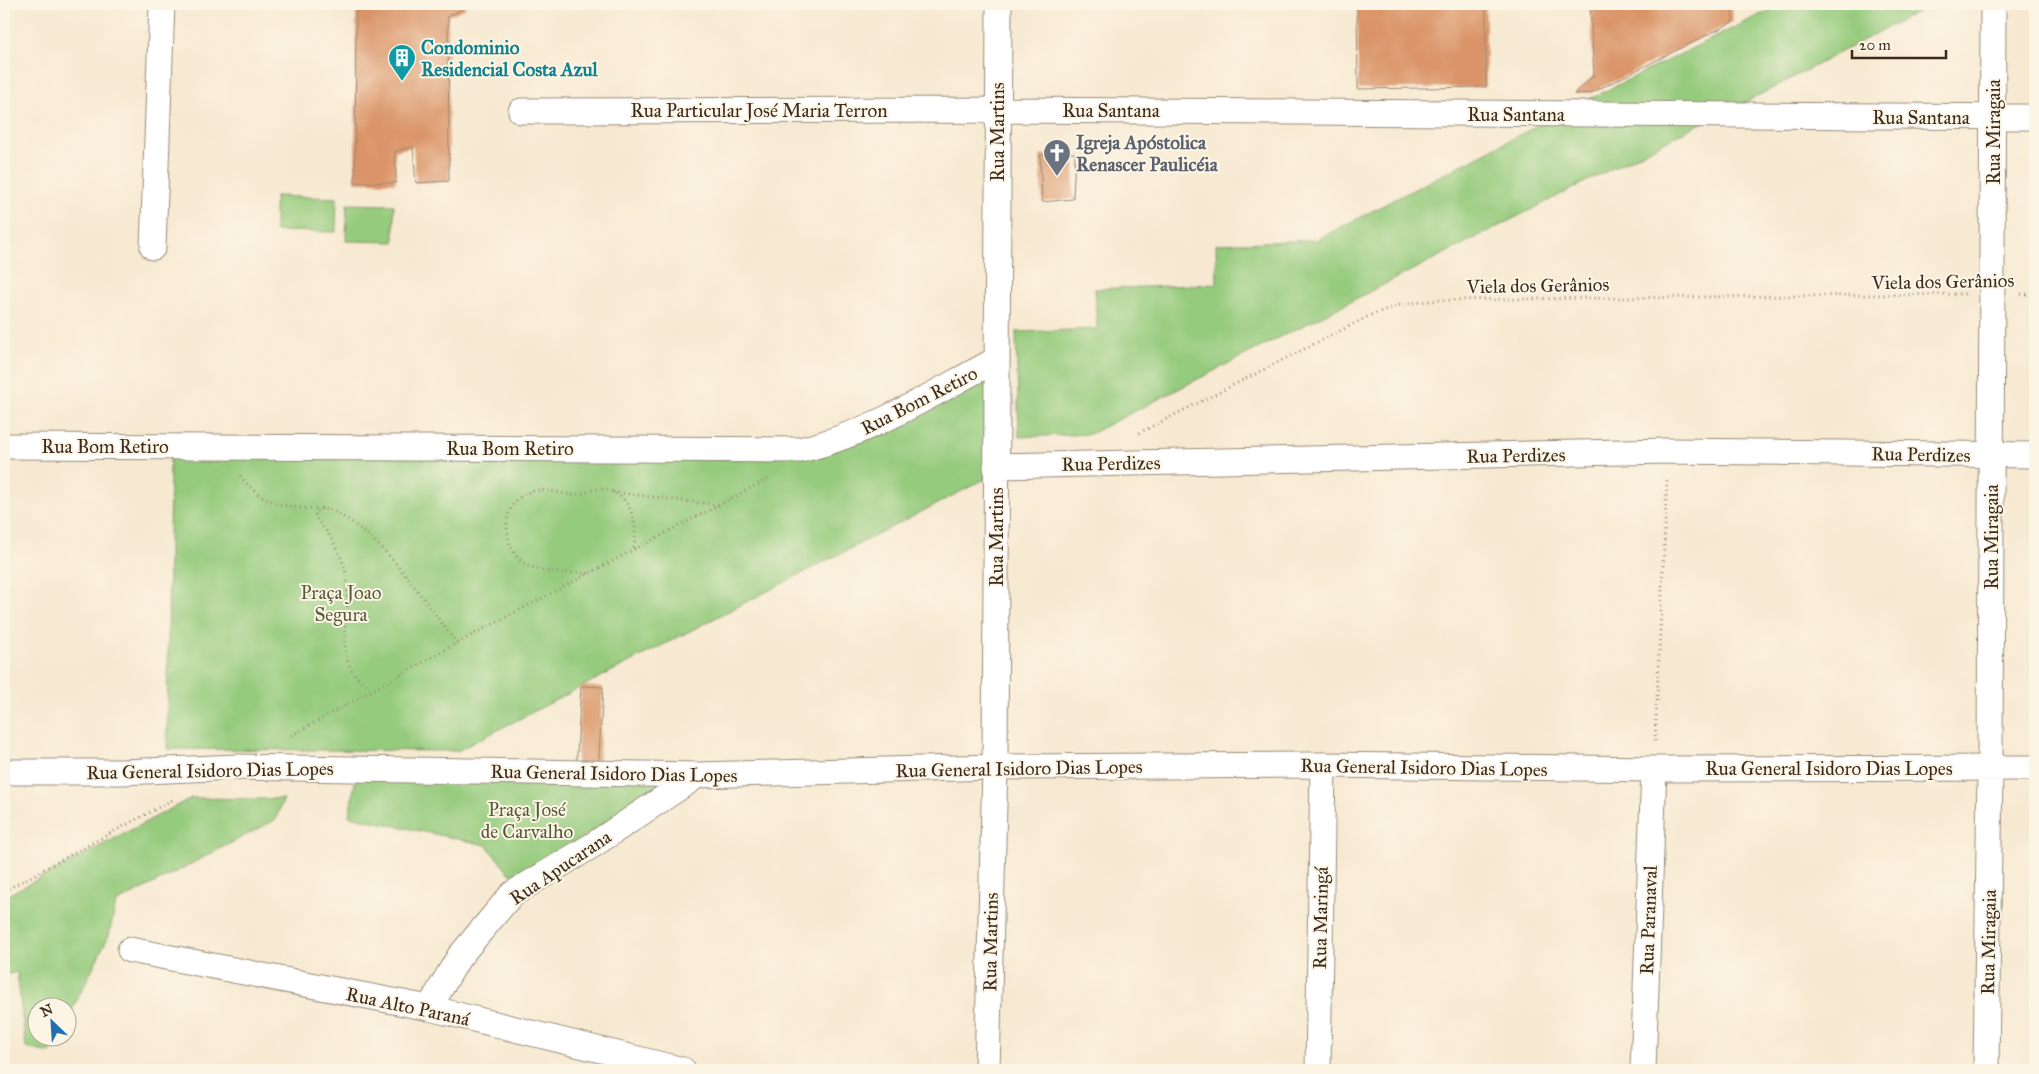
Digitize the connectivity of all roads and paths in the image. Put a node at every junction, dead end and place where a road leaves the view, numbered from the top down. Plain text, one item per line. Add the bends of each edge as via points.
1 (162, 4) edge
2 (999, 4) edge
3 (1993, 4) edge
4 (997, 110) junction
5 (521, 111) dead end
6 (2035, 116) edge
7 (1993, 118) junction
8 (152, 247) dead end
9 (1992, 294) junction
10 (2035, 294) edge
11 (996, 360) junction
12 (1130, 438) dead end
13 (4, 446) edge
14 (224, 447) junction
15 (1668, 452) junction
16 (1991, 454) junction
17 (2035, 455) edge
18 (996, 466) junction
19 (770, 478) dead end
20 (613, 492) junction
21 (718, 505) junction
22 (324, 507) junction
23 (633, 551) junction
24 (590, 573) junction
25 (457, 644) junction
26 (374, 690) junction
27 (280, 743) dead end
28 (1323, 765) junction
29 (994, 767) junction
30 (1990, 768) junction
31 (2035, 768) edge
32 (1654, 769) junction
33 (4, 772) edge
34 (698, 775) junction
35 (126, 824) dead end
36 (4, 891) edge
37 (130, 950) dead end
38 (429, 1008) junction
39 (683, 1070) edge
40 (987, 1070) edge
41 (1318, 1070) edge
42 (1643, 1070) edge
43 (1986, 1070) edge

1 - 8 street
2 - 4 street, Rua Martins
3 - 7 street, Rua Miragaia
4 - 5 street, Rua Particular José Maria Terron
4 - 7 street, Rua Santana
4 - 11 street, Rua Martins
6 - 7 street, Rua Santana
7 - 9 street, Rua Miragaia
9 - 10 path, Viela dos Gerânios
9 - 12 path, Viela dos Gerânios via 1440,300 1403,304 1373,314
9 - 16 street, Rua Miragaia
11 - 14 street, Rua Bom Retiro via 857,432 828,444 800,450
11 - 18 street, Rua Martins
13 - 14 street, Rua Bom Retiro
14 - 22 path via 238,474 255,494 277,504
15 - 16 street, Rua Perdizes
15 - 18 street, Rua Perdizes
15 - 32 path
16 - 17 street, Rua Perdizes
16 - 30 street, Rua Miragaia
18 - 29 street, Rua Martins
19 - 21 path
20 - 21 path
20 - 23 path via 633,514 636,533
20 - 24 path via 599,489 576,495 546,489 534,491 520,498 506,519 509,546 528,567
21 - 23 path
22 - 25 path via 341,515 377,543
22 - 26 path via 315,512 316,517 332,541 346,575 344,652 357,679
23 - 24 path
24 - 25 path
25 - 26 path
26 - 27 path
28 - 29 street, Rua General Isidoro Dias Lopes
28 - 32 street, Rua General Isidoro Dias Lopes
28 - 41 street, Rua Maringá
29 - 34 street, Rua General Isidoro Dias Lopes
29 - 40 street, Rua Martins
30 - 31 street, Rua General Isidoro Dias Lopes
30 - 32 street, Rua General Isidoro Dias Lopes
30 - 43 street, Rua Miragaia
32 - 42 street, Rua Paranaval
33 - 34 street, Rua General Isidoro Dias Lopes via 122,772 237,767
34 - 38 street, Rua Apucarana via 512,894 459,957
35 - 36 path
37 - 38 street, Rua Alto Paraná
38 - 39 street, Rua Alto Paraná

